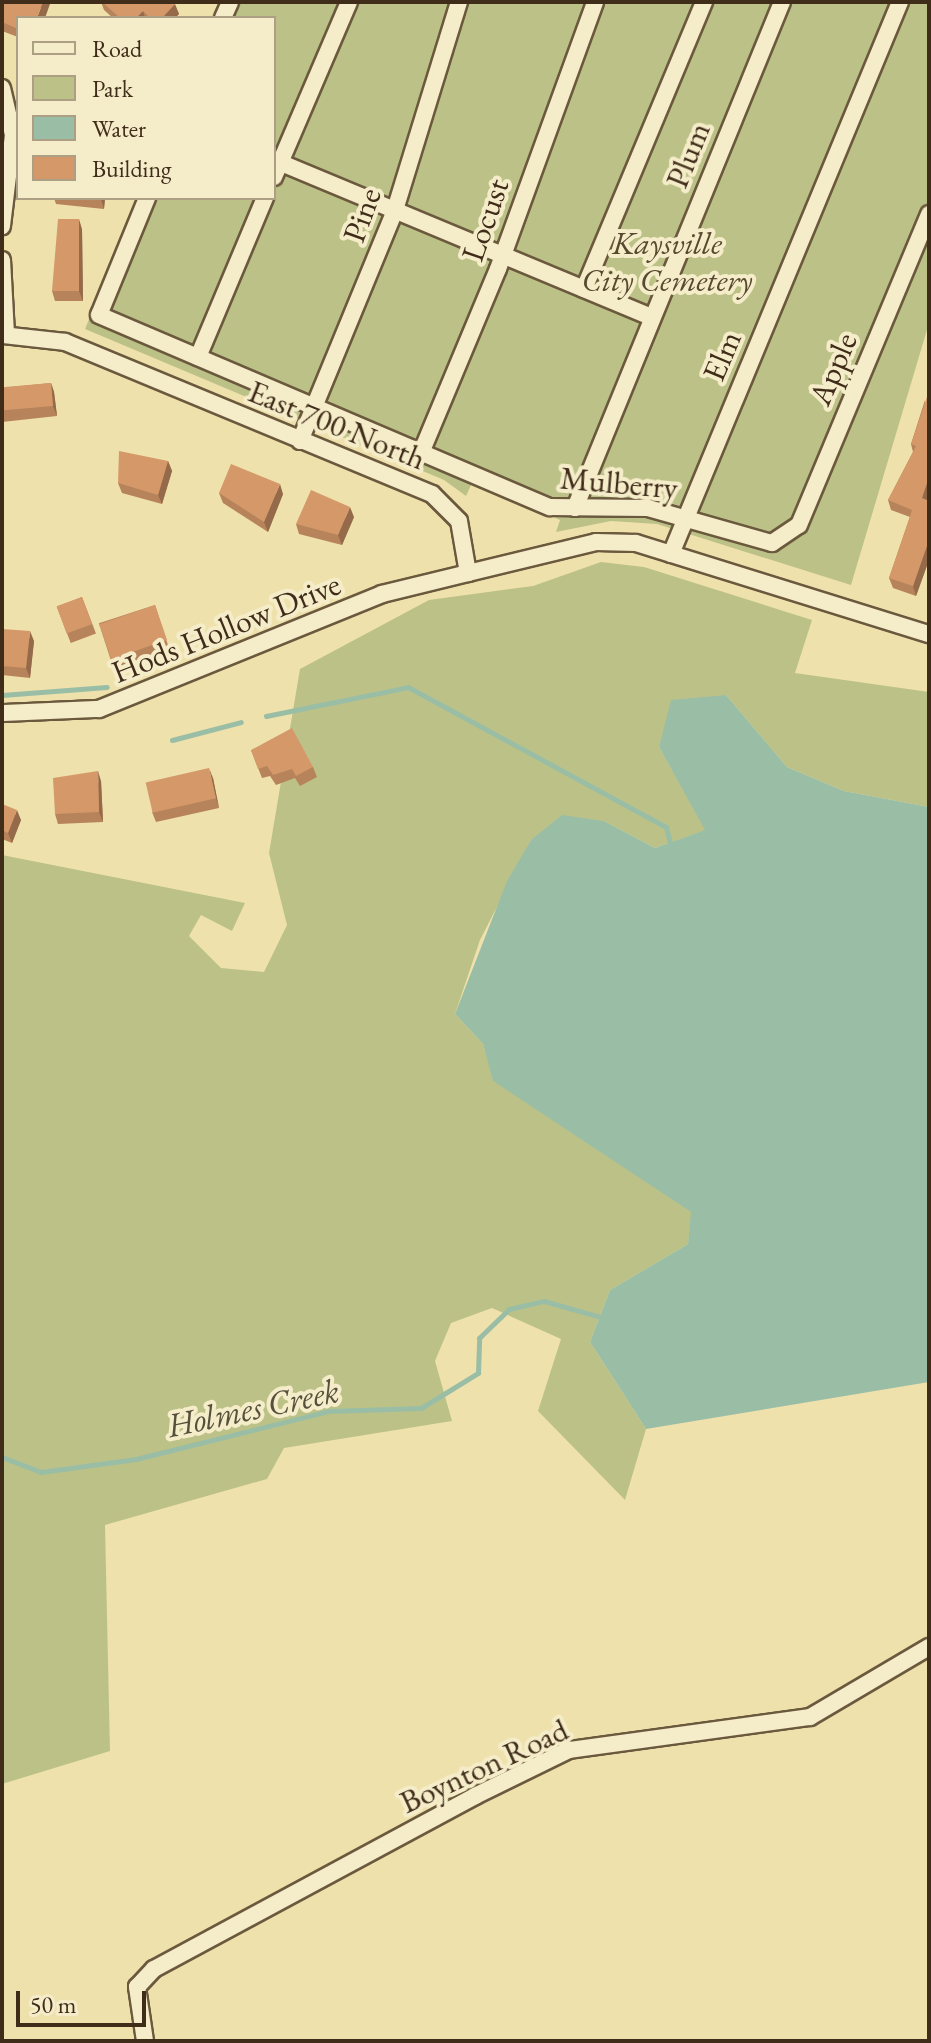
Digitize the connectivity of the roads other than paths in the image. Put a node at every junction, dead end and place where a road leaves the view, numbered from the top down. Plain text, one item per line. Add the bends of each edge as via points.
1 (349, 2) edge
2 (459, 2) edge
3 (595, 2) edge
4 (704, 2) edge
5 (782, 2) edge
6 (900, 2) edge
7 (2, 88) edge
8 (276, 166) edge
9 (146, 200) edge
10 (264, 200) edge
11 (395, 210) junction
12 (929, 214) edge
13 (2, 226) edge
14 (501, 254) junction
15 (2, 260) edge
16 (584, 289) junction
17 (652, 317) junction
18 (4, 334) edge
19 (198, 357) junction
20 (315, 408) junction
21 (300, 441) junction
22 (421, 453) junction
23 (575, 508) junction
24 (685, 516) junction
25 (783, 542) joint
26 (671, 554) junction
27 (468, 573) junction
28 (929, 634) edge
29 (2, 713) edge
30 (929, 1647) edge
31 (145, 2041) edge

1 - 8 street
2 - 11 street, Pine
3 - 14 street, Locust
4 - 16 street
5 - 17 street, Plum
6 - 24 street, Elm
7 - 13 street via 13,135
8 - 11 street
9 - 19 street, Mulberry via 99,315
10 - 19 street
11 - 14 street
11 - 20 street, Pine
12 - 25 street, Apple via 799,525
14 - 16 street
14 - 22 street, Locust
15 - 18 street
16 - 17 street
17 - 23 street, Plum
18 - 21 street, East 700 North via 65,342
19 - 20 street, Mulberry
20 - 21 street, Pine
20 - 22 street, Mulberry
21 - 27 street, East 700 North via 432,494 459,521
22 - 23 street, Mulberry via 550,507
23 - 24 street, Mulberry via 622,504
24 - 25 street, Mulberry via 760,543
24 - 26 street, Elm
26 - 27 street via 596,542
26 - 28 street
27 - 29 street, Hods Hollow Drive via 382,594 99,709
30 - 31 street, Boynton Road via 839,1706 569,1750 475,1796 154,1969 137,1987

